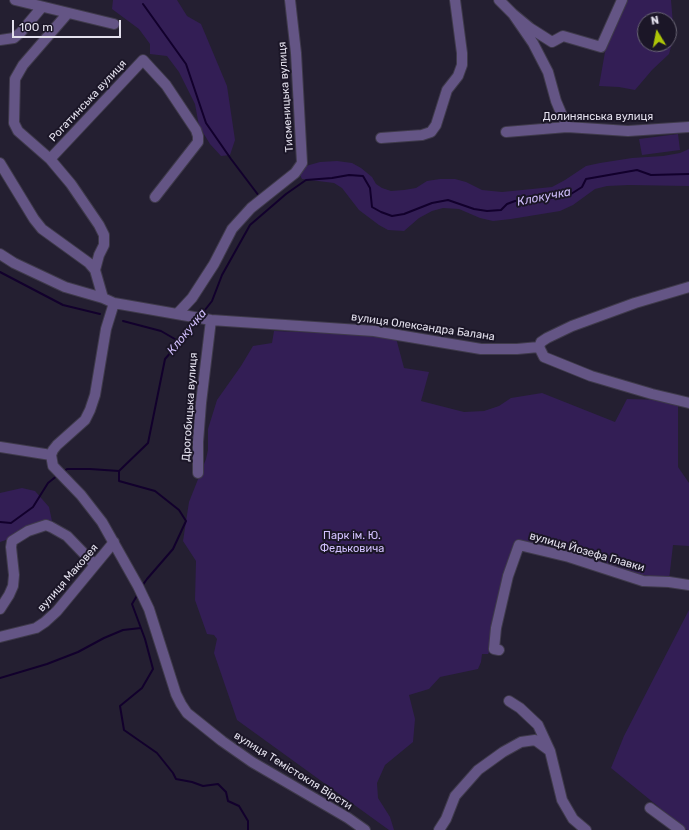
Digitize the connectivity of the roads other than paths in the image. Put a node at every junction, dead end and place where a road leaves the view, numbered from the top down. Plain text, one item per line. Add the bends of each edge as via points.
1 (15, 0) edge
2 (290, 0) edge
3 (455, 0) edge
4 (499, 0) edge
5 (622, 0) edge
6 (42, 7) junction
7 (68, 13) junction
8 (513, 14) junction
9 (114, 24) dead end
10 (0, 40) edge
11 (689, 126) edge
12 (567, 127) junction
13 (506, 132) dead end
14 (382, 138) dead end
15 (50, 159) junction
16 (0, 163) edge
17 (155, 197) dead end
18 (0, 254) edge
19 (95, 270) junction
20 (689, 287) edge
21 (103, 298) junction
22 (114, 303) junction
23 (178, 313) junction
24 (210, 320) junction
25 (539, 347) junction
26 (689, 403) edge
27 (0, 447) edge
28 (50, 455) junction
29 (198, 474) dead end
30 (114, 542) junction
31 (95, 565) junction
32 (689, 586) edge
33 (0, 609) edge
34 (0, 638) edge
35 (499, 650) dead end
36 (509, 701) dead end
37 (550, 751) junction
38 (650, 808) dead end
39 (365, 830) edge
40 (439, 830) edge
41 (586, 830) edge
42 (680, 830) edge

1 - 6 street
2 - 23 street, Тисменицька вулиця via 296,52 302,163 295,173 251,208 232,229 214,264 192,298
3 - 14 street via 462,66 447,90 436,125 431,132 422,135
4 - 8 street
5 - 8 street via 600,48 563,36 552,42
6 - 7 street
6 - 10 street via 22,32 14,38
7 - 9 street
7 - 15 street, Рогатинська вулиця via 23,65 15,79 14,123 18,131
8 - 12 street via 533,43 548,72
11 - 12 street, Долинянська вулиця via 628,131
12 - 13 street, Долинянська вулиця
15 - 17 street, Рогатинська вулиця via 143,60 166,85 198,136 198,142
15 - 19 street, Рогатинська вулиця via 71,184 104,235 104,245
16 - 19 street via 42,229
18 - 21 street, вулиця Олександра Балана via 65,287
19 - 21 street
20 - 25 street via 635,303 579,324 547,338
21 - 22 street, вулиця Олександра Балана
22 - 23 street, вулиця Олександра Балана
22 - 28 street via 106,329 95,394 86,420 56,445
23 - 24 street, вулиця Олександра Балана
24 - 25 street, вулиця Олександра Балана via 374,331 481,349
24 - 29 street, Дрогобицька вулиця via 201,403
25 - 26 street via 544,357 585,374
27 - 28 street
28 - 30 street, вулиця Маковея via 60,474 102,522
30 - 31 street, вулиця Маковея
30 - 39 street, вулиця Темістокля Вірсти via 149,609 176,694 187,713 252,762
31 - 33 street via 67,536 52,527 28,531 12,541 13,586
31 - 34 street, вулиця Маковея via 45,622 36,628
32 - 35 street, вулиця Йозефа Главки via 643,581 569,557 519,545 508,576 496,628 494,649
36 - 37 street via 538,726
37 - 40 street via 535,740 521,742 503,752 478,770 455,796 446,820
37 - 41 street via 562,800 573,819
38 - 42 street

